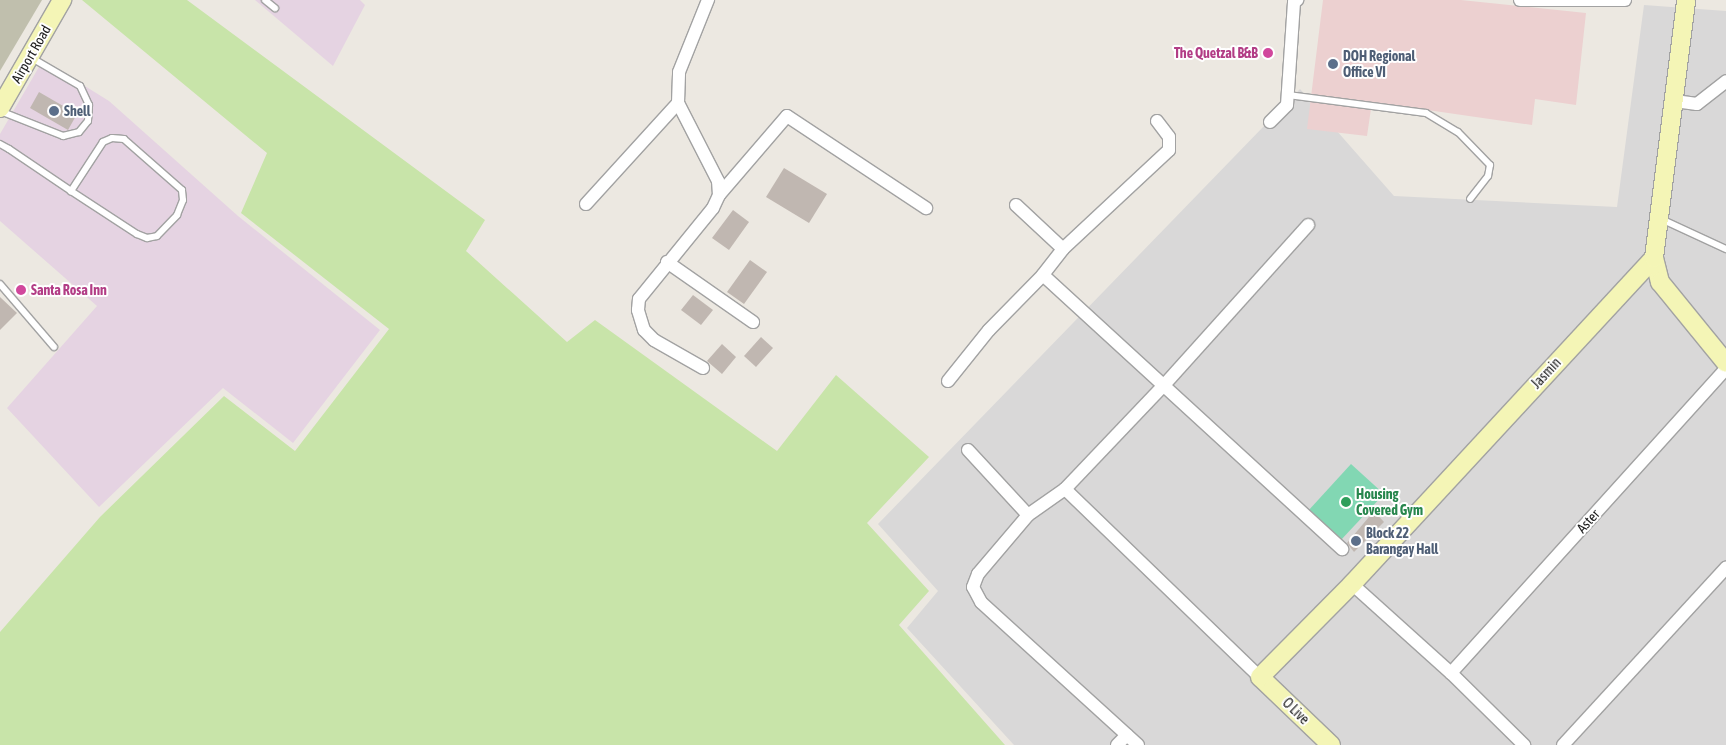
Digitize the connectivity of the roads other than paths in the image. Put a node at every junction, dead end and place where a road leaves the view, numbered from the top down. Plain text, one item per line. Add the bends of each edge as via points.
1 (62, 0) edge
2 (265, 0) edge
3 (708, 0) edge
4 (1297, 0) edge
5 (1520, 0) edge
6 (1625, 0) edge
7 (1686, 0) edge
8 (275, 8) dead end
9 (29, 57) junction
10 (1726, 81) edge
11 (1288, 95) junction
12 (1675, 101) junction
13 (678, 103) junction
14 (0, 110) edge
15 (1157, 120) dead end
16 (1270, 122) dead end
17 (0, 144) edge
18 (71, 191) junction
19 (719, 194) junction
20 (1470, 199) dead end
21 (586, 204) dead end
22 (1016, 205) dead end
23 (926, 208) dead end
24 (1661, 219) junction
25 (1308, 225) dead end
26 (1063, 249) junction
27 (1726, 249) edge
28 (1654, 258) junction
29 (667, 262) junction
30 (1043, 275) junction
31 (0, 284) edge
32 (753, 322) dead end
33 (54, 348) dead end
34 (1726, 363) edge
35 (703, 368) dead end
36 (1726, 369) edge
37 (948, 381) dead end
38 (1165, 384) junction
39 (968, 450) dead end
40 (1064, 489) junction
41 (1028, 515) junction
42 (1342, 549) dead end
43 (1726, 568) edge
44 (1352, 584) junction
45 (1451, 673) junction
46 (1260, 676) junction
47 (1128, 735) junction
48 (1117, 745) edge
49 (1138, 745) edge
50 (1331, 745) edge
51 (1524, 745) edge
52 (1562, 745) edge

1 - 9 street, Airport Road
2 - 8 lane
3 - 13 street via 679,72
4 - 11 street via 1294,2
5 - 6 street
7 - 12 street
9 - 14 street, Airport Road
9 - 14 lane via 80,86 89,105 88,121 79,132 63,136
10 - 12 street via 1696,104
11 - 16 street via 1287,105
11 - 20 lane via 1426,113 1458,132 1490,165 1488,176
12 - 24 street
13 - 19 street via 718,181
13 - 21 street
15 - 26 street via 1169,136 1169,150
17 - 18 lane
18 - 18 lane via 103,142 112,138 124,139 182,190 183,200 176,215 157,236 147,238
19 - 23 street via 787,116
19 - 29 street via 713,208
22 - 26 street
24 - 27 lane
24 - 28 street
25 - 38 street
26 - 30 street
28 - 34 street via 1660,282
28 - 44 street, Jasmin
29 - 32 street
29 - 35 street via 639,300 640,320 654,340
30 - 37 street via 989,330
30 - 38 street
31 - 33 lane
36 - 45 street, Aster
38 - 40 street
38 - 42 street
39 - 41 street
40 - 41 street
40 - 46 street
41 - 47 street via 978,574 973,587 981,602
43 - 52 street
44 - 45 street
44 - 46 street, Jasmin
45 - 51 street
46 - 50 street, O Live
47 - 48 street
47 - 49 street

